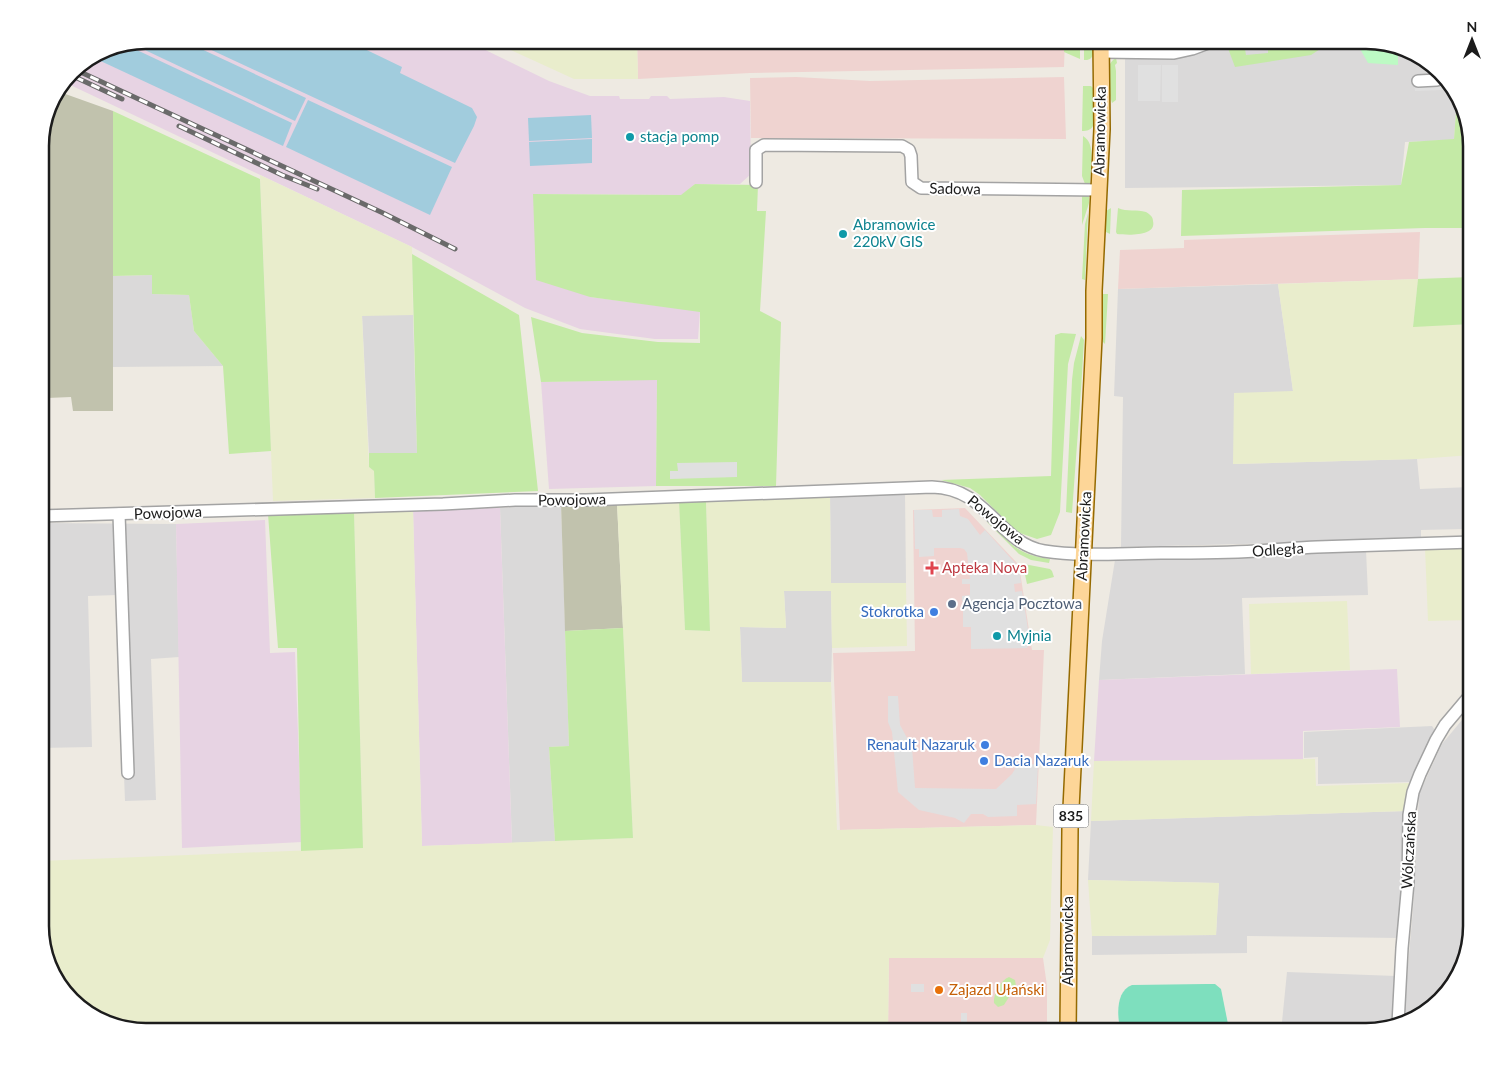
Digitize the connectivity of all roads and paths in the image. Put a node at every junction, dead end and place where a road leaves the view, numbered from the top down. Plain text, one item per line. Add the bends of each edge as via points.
1 (1101, 49) edge
2 (1132, 49) edge
3 (1192, 49) edge
4 (1437, 80) edge
5 (1418, 81) dead end
6 (756, 182) dead end
7 (1099, 190) junction
8 (118, 514) junction
9 (49, 516) edge
10 (1463, 542) edge
11 (1084, 553) junction
12 (1463, 704) edge
13 (128, 773) dead end
14 (1398, 1018) edge
15 (1068, 1023) edge

1 - 7 main road, Abramowicka / 835
2 - 3 street via 1174,53
4 - 5 street
6 - 7 street, Sadowa via 756,150 764,145 902,146 909,150 911,156 912,182 921,188
7 - 11 main road, Abramowicka / 835
8 - 9 street, Powojowa
8 - 11 street, Powojowa via 932,487 968,497 1023,544 1045,551
8 - 13 street
10 - 11 street, Odległa via 1205,553
11 - 15 main road, Abramowicka / 835 via 1070,829
12 - 14 street, Wólczańska via 1436,740 1413,792

